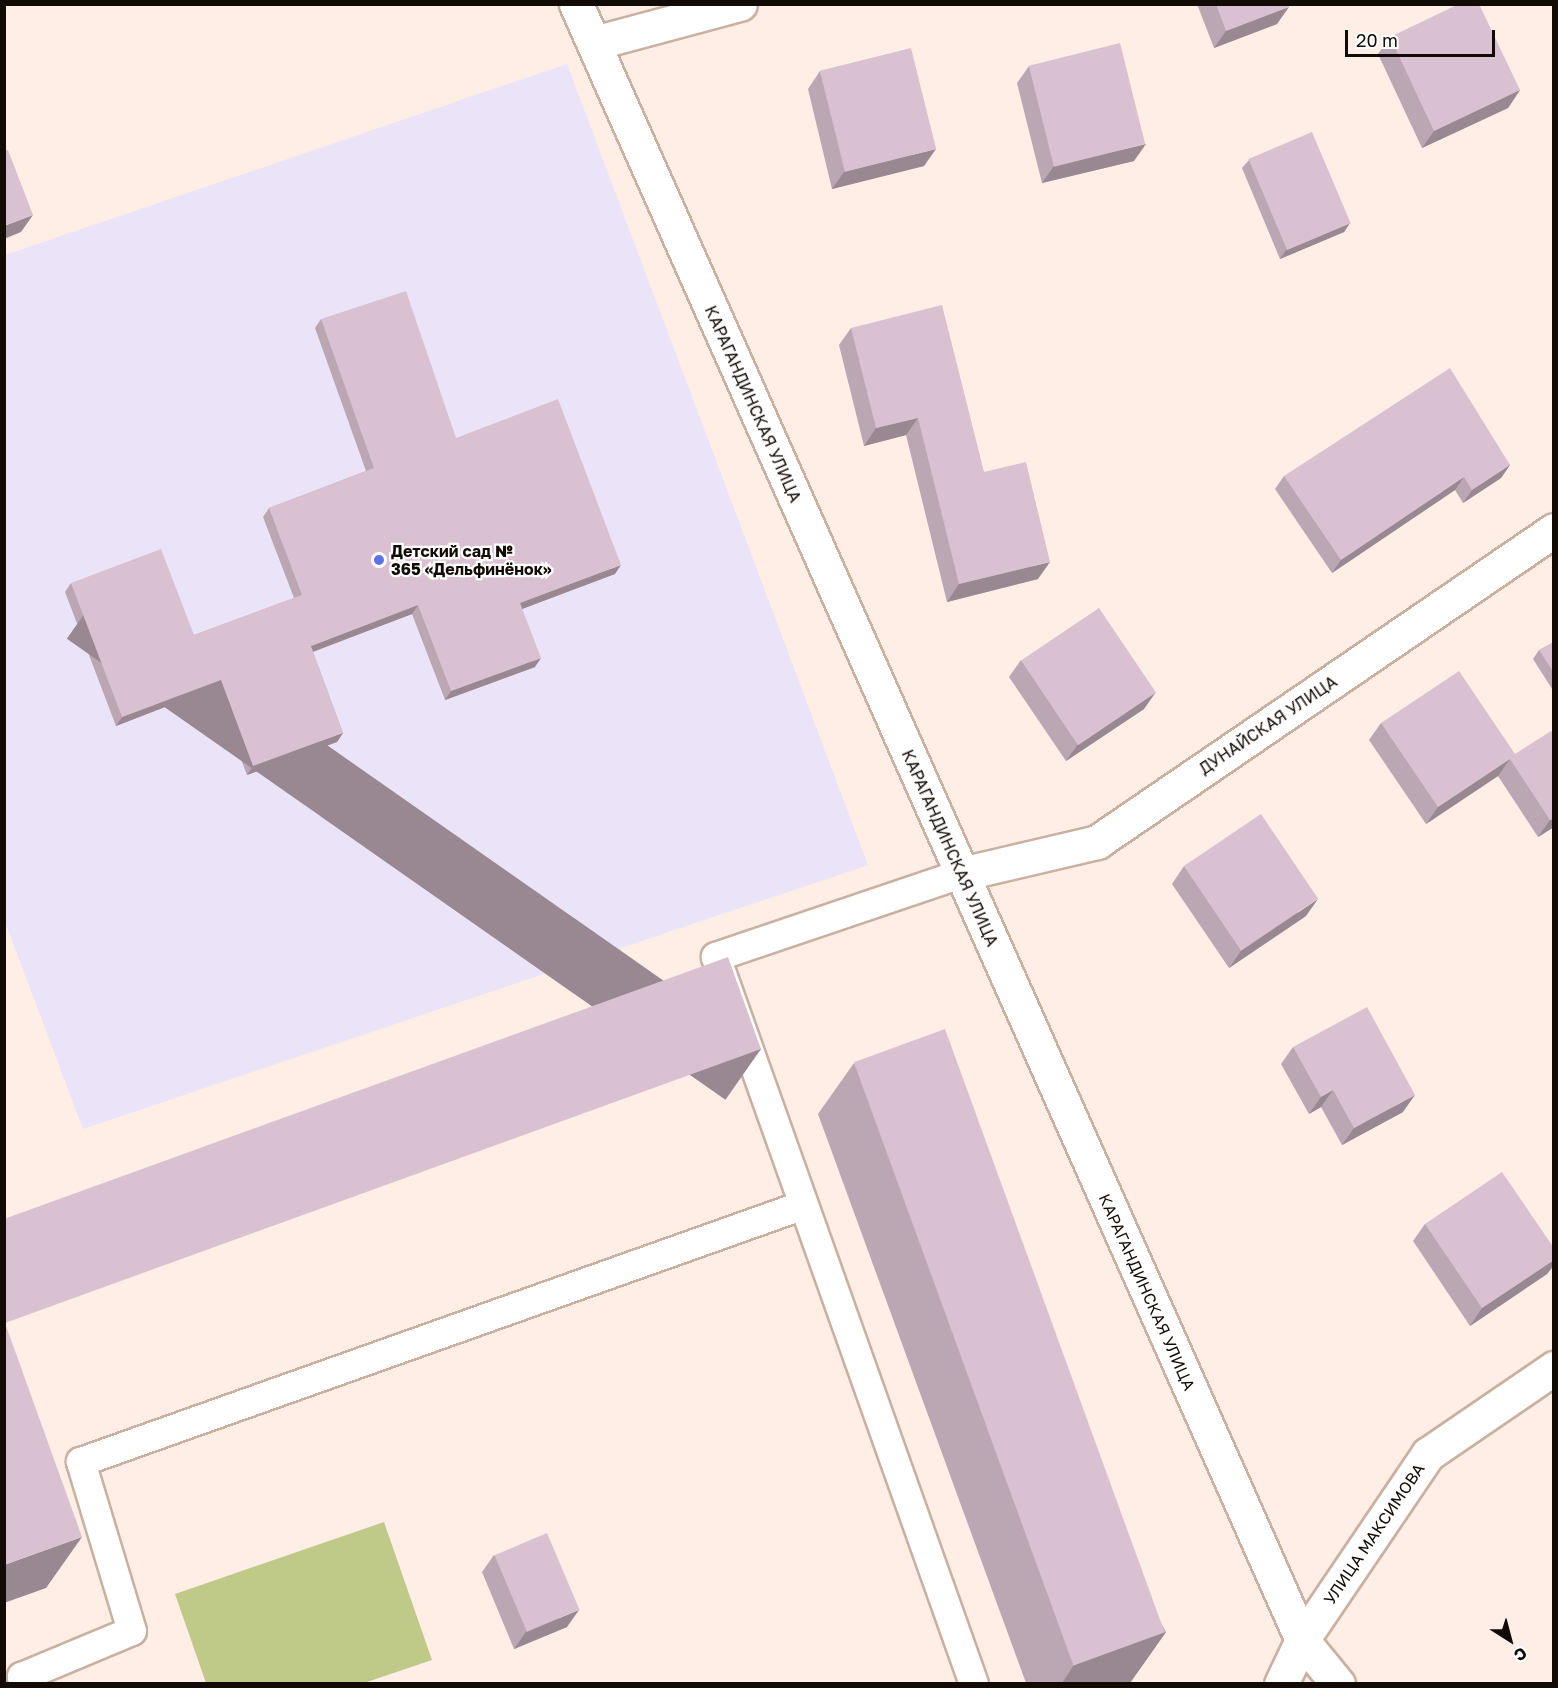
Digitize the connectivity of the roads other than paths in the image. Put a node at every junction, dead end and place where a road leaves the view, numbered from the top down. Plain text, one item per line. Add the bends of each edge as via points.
1 (576, 4) edge
2 (740, 4) edge
3 (594, 43) junction
4 (1554, 530) edge
5 (961, 874) junction
6 (804, 1205) junction
7 (1554, 1368) edge
8 (1302, 1640) junction
9 (25, 1683) edge
10 (974, 1683) edge
11 (1281, 1683) edge
12 (1338, 1683) edge

1 - 3 street, КАРАГАНДИНСКАЯ УЛИЦА
2 - 3 street
3 - 5 street, КАРАГАНДИНСКАЯ УЛИЦА
4 - 5 street, ДУНАЙСКАЯ УЛИЦА via 1097,842
5 - 6 lane via 717,957
5 - 8 street, КАРАГАНДИНСКАЯ УЛИЦА
6 - 9 lane via 81,1462 132,1631 22,1677
6 - 10 lane
7 - 8 street, УЛИЦА МАКСИМОВА via 1428,1454
8 - 11 street, УЛИЦА МАКСИМОВА
8 - 12 street, КАРАГАНДИНСКАЯ УЛИЦА

